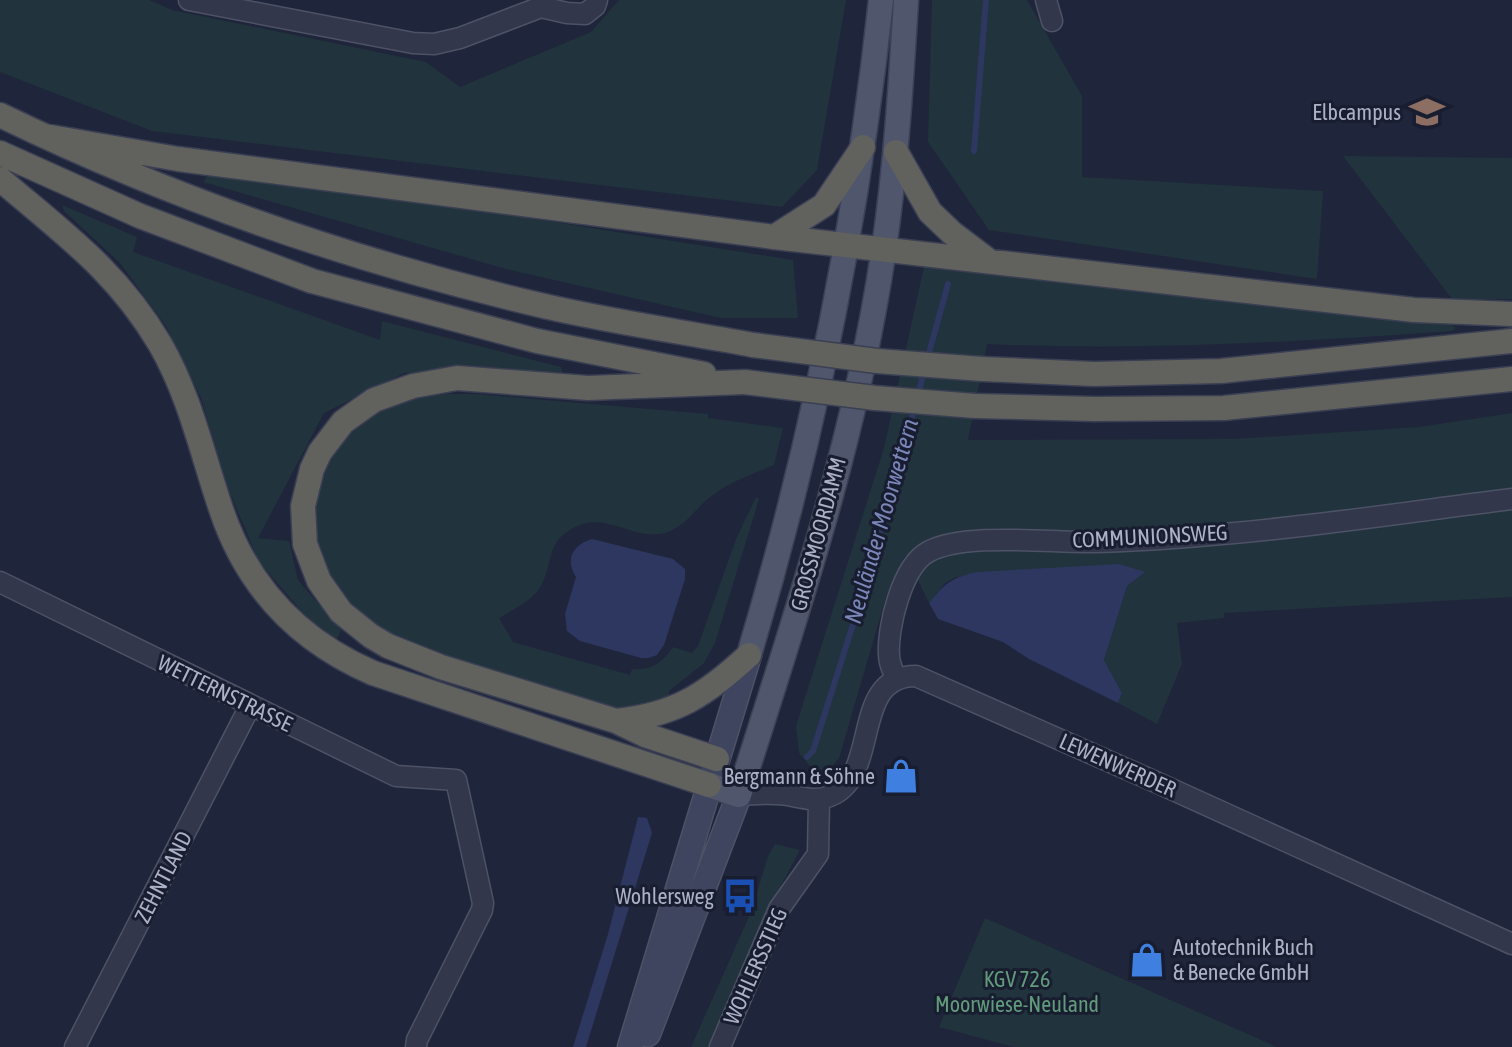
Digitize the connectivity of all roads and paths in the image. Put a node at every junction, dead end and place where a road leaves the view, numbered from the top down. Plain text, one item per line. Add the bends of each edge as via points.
1 (189, 0) edge
2 (597, 0) edge
3 (881, 0) edge
4 (906, 0) edge
5 (1046, 0) edge
6 (543, 3) edge
7 (1052, 21) dead end
8 (0, 115) edge
9 (45, 136) junction
10 (863, 147) junction
11 (896, 152) junction
12 (0, 153) edge
13 (0, 179) edge
14 (774, 237) junction
15 (848, 246) junction
16 (884, 250) junction
17 (991, 262) junction
18 (1512, 314) edge
19 (1512, 341) edge
20 (1512, 379) edge
21 (745, 382) junction
22 (1512, 499) edge
23 (0, 582) edge
24 (749, 655) junction
25 (896, 678) junction
26 (250, 706) junction
27 (616, 721) junction
28 (717, 759) junction
29 (747, 770) junction
30 (709, 785) junction
31 (779, 793) junction
32 (739, 795) junction
33 (819, 799) junction
34 (1512, 944) edge
35 (75, 1047) edge
36 (416, 1047) edge
37 (630, 1047) edge
38 (642, 1047) edge
39 (720, 1047) edge

1 - 6 street via 434,44
2 - 6 street via 585,14
3 - 10 main road, GROSSMOORDAMM
4 - 11 main road, GROSSMOORDAMM
5 - 7 street
8 - 9 highway
9 - 14 highway via 178,159
9 - 19 highway, bridge via 205,203 344,252 546,307 753,345 877,361 1094,374 1221,371
10 - 14 highway via 824,205
10 - 15 main road, GROSSMOORDAMM
11 - 16 main road, GROSSMOORDAMM
11 - 17 highway via 930,212
12 - 21 highway via 140,216 312,281 537,341
13 - 30 highway via 93,257 142,315 187,400 236,546 266,595 299,629 338,657 382,677
14 - 15 highway
15 - 16 highway
15 - 24 main road, GROSSMOORDAMM via 817,397
16 - 17 highway
16 - 29 main road, GROSSMOORDAMM via 823,523
17 - 18 highway via 1414,310
20 - 21 highway, bridge via 1224,408 1068,409 875,398
21 - 27 highway via 588,388 435,380 359,409 331,435 312,469 303,506 305,544 319,581 355,625 388,646 441,667
22 - 25 street, COMMUNIONSWEG via 1200,536 970,542 930,550 908,570 902,585 889,656
23 - 26 street, WETTERNSTRASSE
24 - 27 highway via 686,704
24 - 28 main road, GROSSMOORDAMM
25 - 33 street via 874,706 849,780 843,789
25 - 34 street, LEWENWERDER via 916,676 938,684
26 - 35 street, ZEHNTLAND
26 - 36 street, WETTERNSTRASSE via 396,776 456,780 482,910
27 - 28 highway
28 - 29 main road
28 - 30 main road, GROSSMOORDAMM
29 - 31 street
29 - 32 main road, GROSSMOORDAMM
30 - 32 main road
30 - 37 main road, GROSSMOORDAMM
31 - 32 street
31 - 33 street
32 - 38 main road, GROSSMOORDAMM
33 - 39 street, WOHLERSSTIEG via 818,854 779,909

